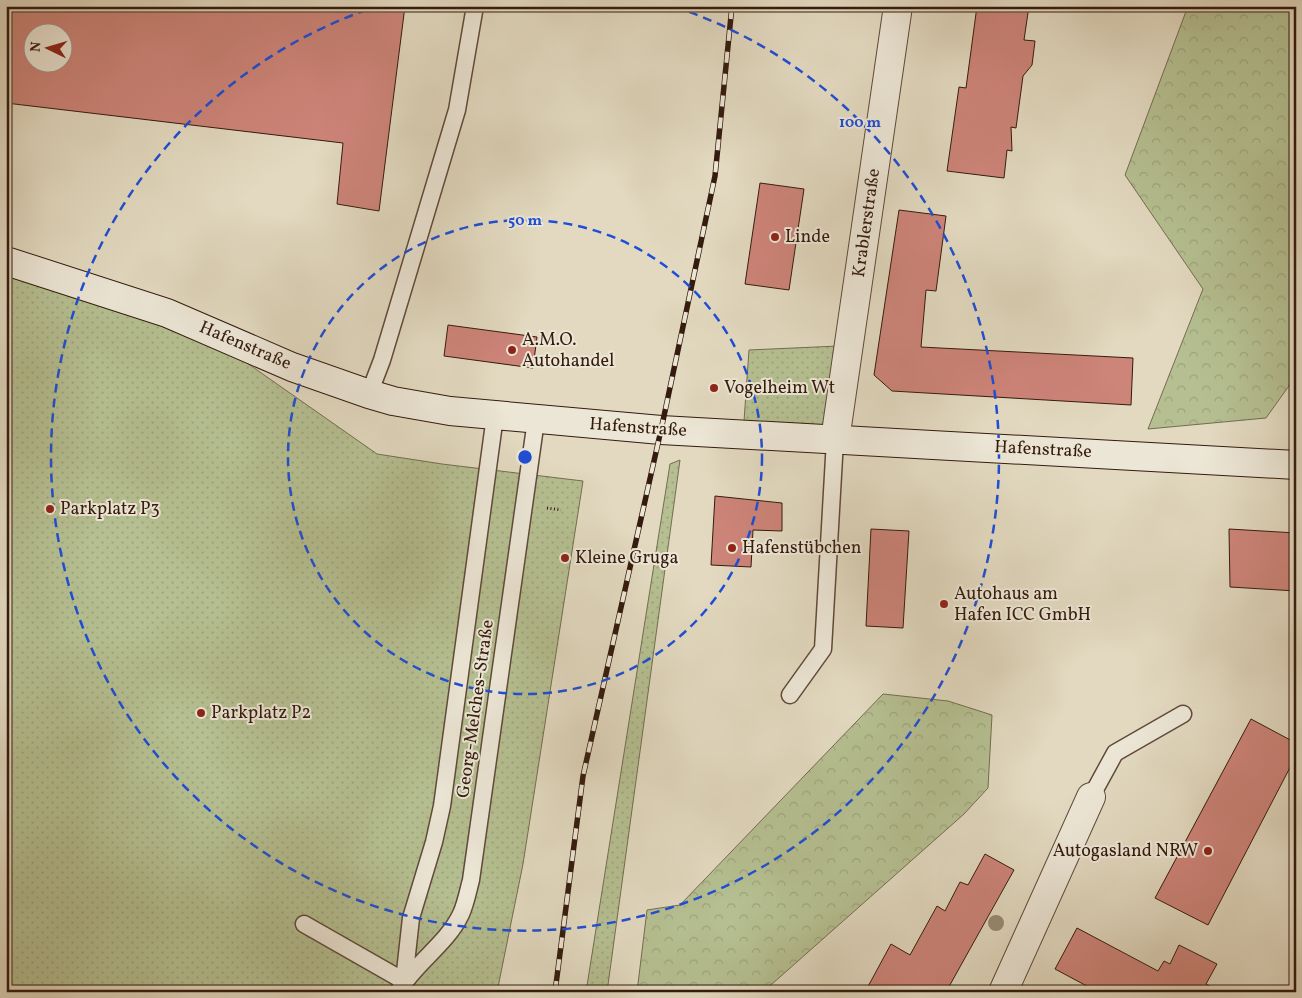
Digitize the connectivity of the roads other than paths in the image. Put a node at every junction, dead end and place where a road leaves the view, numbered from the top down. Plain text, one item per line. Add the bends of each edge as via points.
1 (475, 6) edge
2 (898, 6) edge
3 (6, 261) edge
4 (369, 394) junction
5 (495, 416) junction
6 (536, 420) junction
7 (835, 440) junction
8 (1296, 465) edge
9 (790, 695) dead end
10 (1183, 714) dead end
11 (1091, 796) joint
12 (304, 924) dead end
13 (401, 987) edge
14 (1003, 992) edge

1 - 4 lane via 457,110
2 - 7 main road, Krablerstraße
3 - 4 main road, Hafenstraße via 167,314 292,367
4 - 5 main road, Hafenstraße via 419,406
5 - 6 main road, Hafenstraße
5 - 13 lane, Georg-Melches-Straße via 442,806 411,918
6 - 7 main road, Hafenstraße
6 - 13 lane, Georg-Melches-Straße via 471,880 461,913 450,932
7 - 8 main road, Hafenstraße
7 - 9 lane via 823,649
10 - 11 lane via 1115,753
11 - 14 main road
12 - 13 lane

